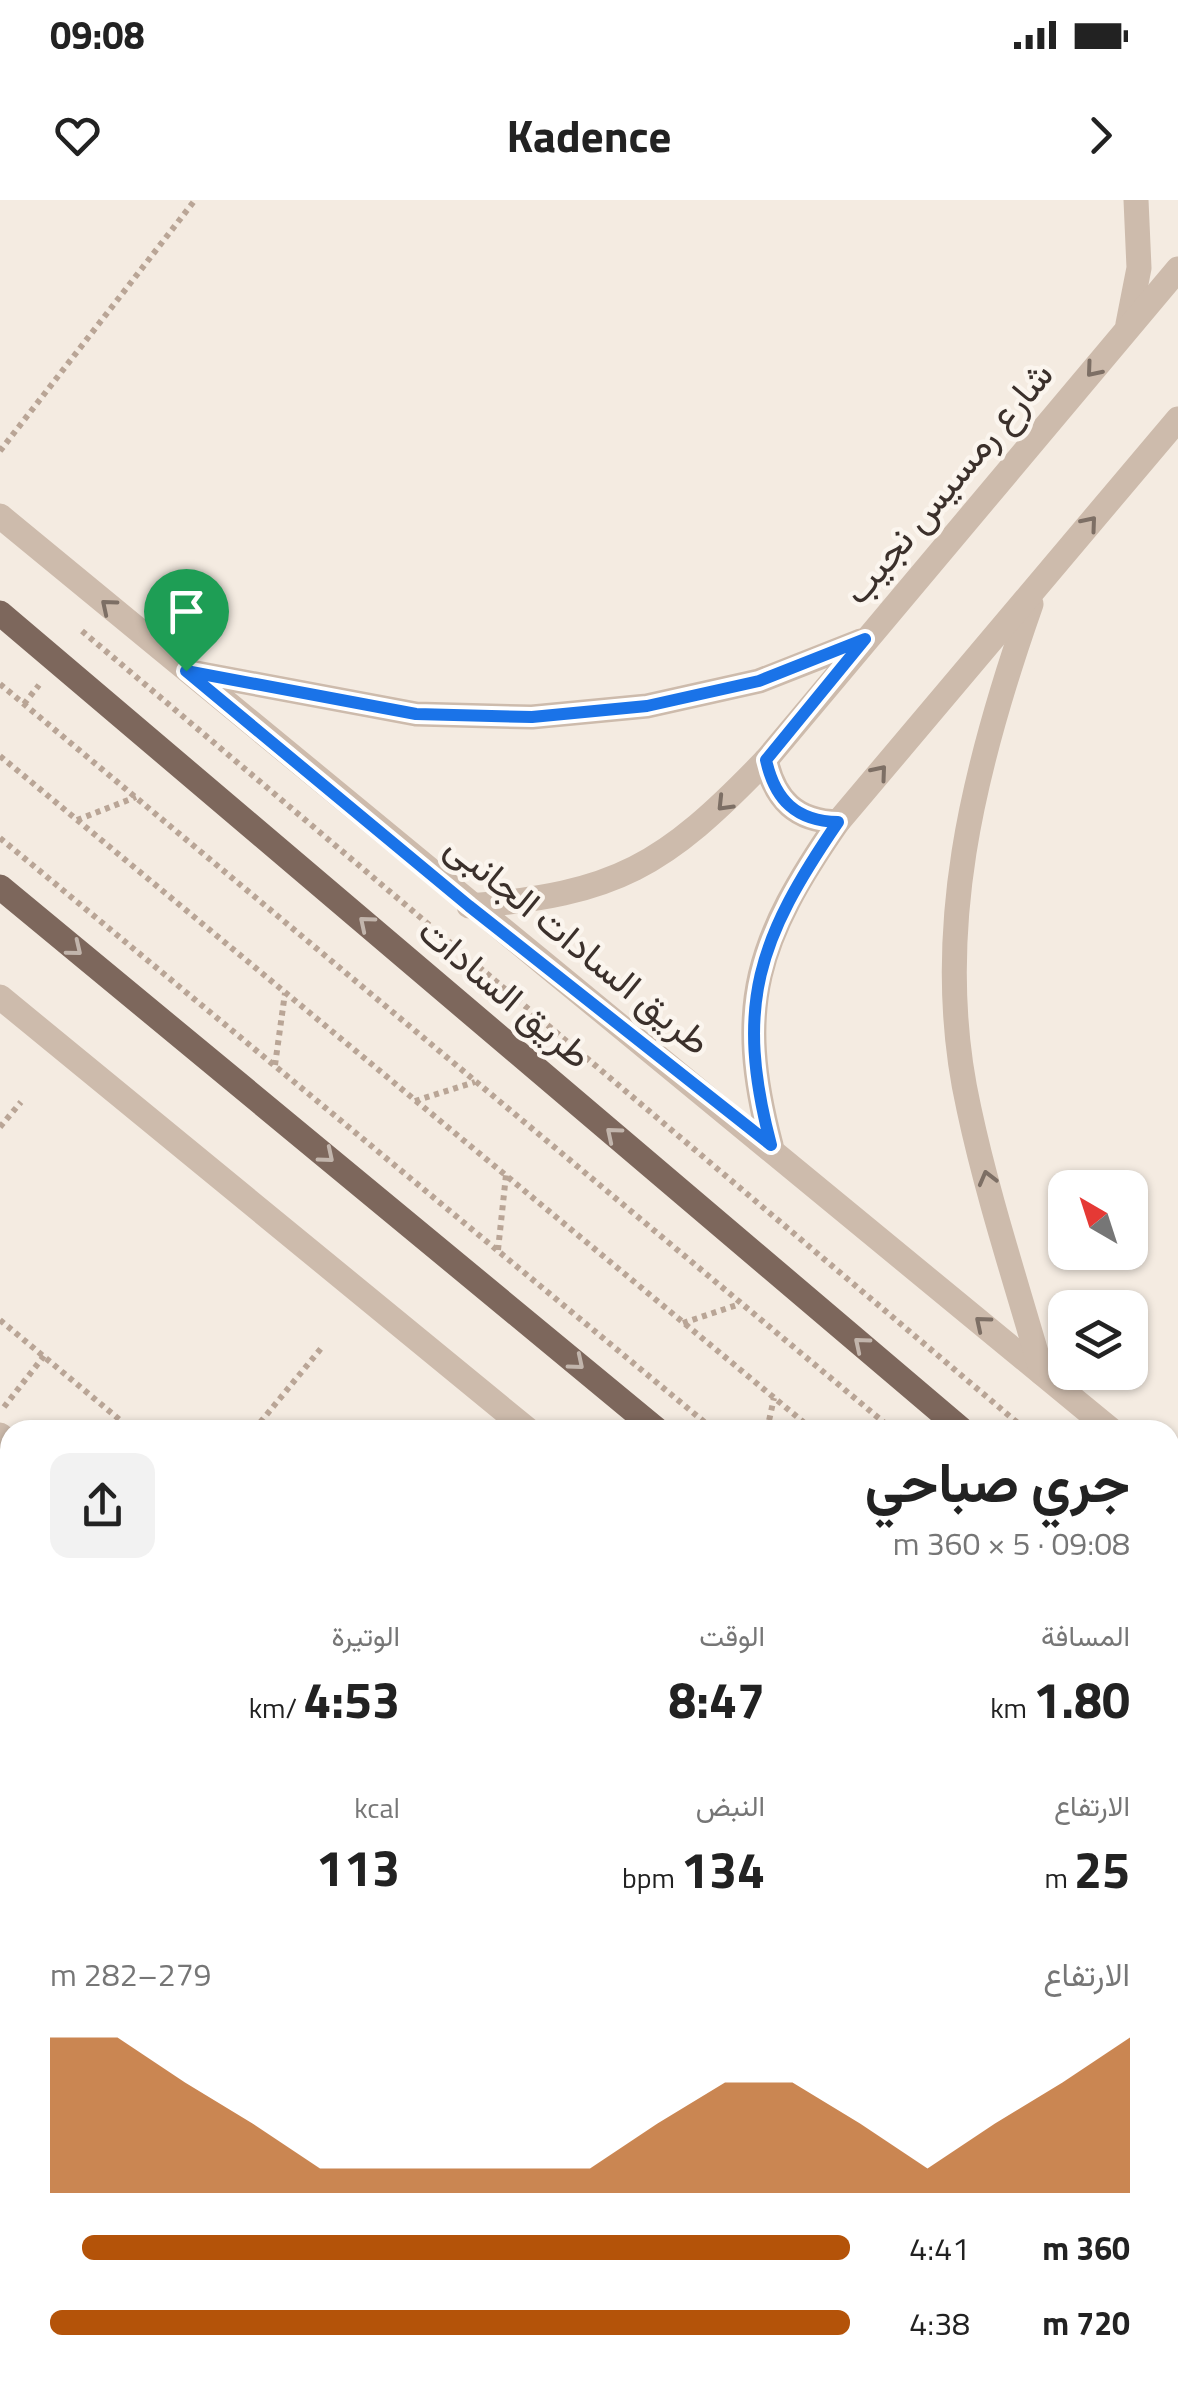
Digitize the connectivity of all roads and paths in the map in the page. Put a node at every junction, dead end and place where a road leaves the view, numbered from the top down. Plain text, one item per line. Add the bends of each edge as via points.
1 (195, 200) edge
2 (1136, 200) edge
3 (1178, 268) edge
4 (1128, 329) junction
5 (1178, 419) edge
6 (0, 451) edge
7 (0, 516) edge
8 (1036, 588) junction
9 (0, 613) edge
10 (82, 631) dead end
11 (865, 639) junction
12 (186, 671) junction
13 (0, 684) edge
14 (0, 756) edge
15 (766, 760) junction
16 (136, 797) junction
17 (77, 820) junction
18 (838, 822) junction
19 (0, 838) edge
20 (0, 888) edge
21 (469, 906) junction
22 (13, 910) edge
23 (285, 992) junction
24 (0, 997) edge
25 (275, 1066) junction
26 (476, 1082) junction
27 (416, 1101) junction
28 (21, 1102) dead end
29 (0, 1127) edge
30 (771, 1145) junction
31 (506, 1175) junction
32 (498, 1252) junction
33 (741, 1304) junction
34 (0, 1320) edge
35 (683, 1322) junction
36 (323, 1346) dead end
37 (44, 1356) junction
38 (1042, 1372) junction
39 (774, 1398) junction
40 (0, 1412) edge
41 (120, 1420) edge
42 (262, 1420) edge
43 (516, 1420) edge
44 (645, 1420) edge
45 (702, 1420) edge
46 (769, 1420) edge
47 (801, 1420) edge
48 (881, 1420) edge
49 (950, 1420) edge
50 (1014, 1420) edge
51 (1098, 1420) edge

1 - 6 path
2 - 4 street via 1139,268
3 - 4 street, شارع رمسيس نجيب
4 -> 11 street, شارع رمسيس نجيب
8 -> 5 street
12 -> 7 street, طريق السادات الجانبى
18 -> 8 street
38 -> 8 street via 968,1106 955,1005 956,903 970,802
49 -> 9 main road, طريق السادات
10 - 50 path
11 - 12 street via 759,681 647,706 532,717 416,714
11 - 15 street, شارع رمسيس نجيب
12 - 21 street, طريق السادات الجانبى
13 - 16 path
14 - 17 path
15 - 18 street via 771,782 797,814
15 -> 21 street, شارع رمسيس نجيب via 708,820 602,885 542,900
16 - 17 path
16 - 26 path
17 - 23 path
18 - 30 street via 792,888 765,949 752,1014 754,1064
19 - 25 path
20 - 22 main road
21 - 30 street, طريق السادات الجانبى
22 -> 44 main road
23 - 25 path
23 - 27 path
24 - 43 street
25 - 32 path
26 - 27 path
26 - 33 path
27 - 31 path
28 - 29 path
38 -> 30 street, طريق السادات الجانبى
31 - 32 path
31 - 35 path
32 - 45 path
33 - 35 path
33 - 48 path
34 - 37 path
35 - 39 path
36 - 42 path
37 - 40 path
37 - 41 path
38 - 51 street, طريق السادات الجانبى
39 - 46 path
39 - 47 path

